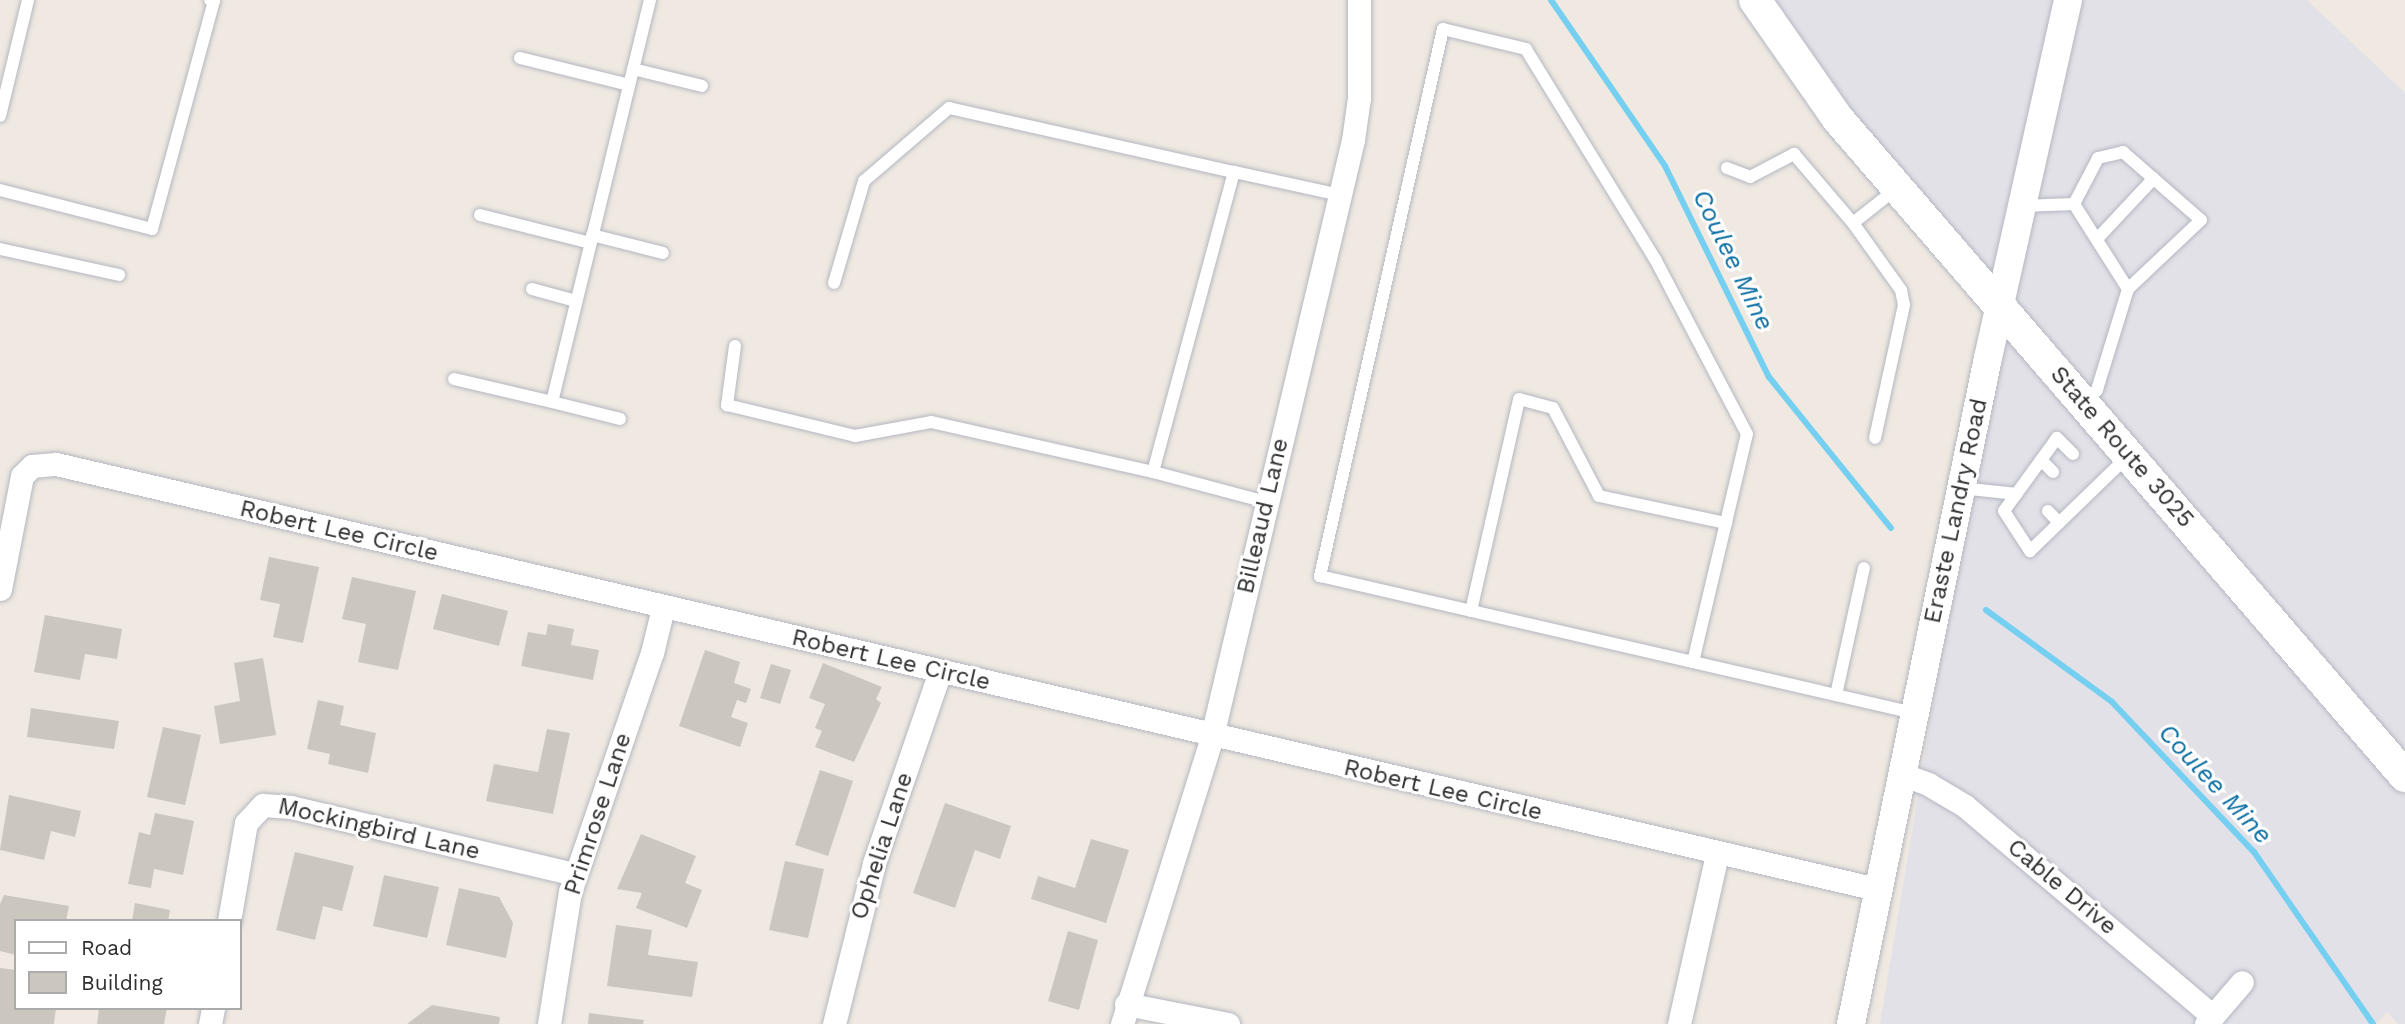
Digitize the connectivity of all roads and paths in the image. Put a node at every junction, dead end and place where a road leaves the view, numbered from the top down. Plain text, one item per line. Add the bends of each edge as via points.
1 (28, 0) edge
2 (209, 0) edge
3 (650, 0) edge
4 (1359, 0) edge
5 (1755, 0) edge
6 (2068, 0) edge
7 (520, 58) dead end
8 (633, 69) junction
9 (629, 85) junction
10 (702, 86) dead end
11 (0, 116) edge
12 (1727, 168) dead end
13 (1234, 172) junction
14 (2154, 178) junction
15 (1898, 188) junction
16 (0, 190) edge
17 (1340, 195) junction
18 (2074, 204) junction
19 (2021, 206) junction
20 (480, 215) dead end
21 (1853, 223) junction
22 (591, 239) junction
23 (2097, 239) junction
24 (0, 249) edge
25 (663, 253) dead end
26 (119, 275) dead end
27 (834, 283) dead end
28 (532, 289) dead end
29 (2128, 289) junction
30 (576, 301) junction
31 (1999, 307) junction
32 (735, 346) dead end
33 (453, 379) dead end
34 (552, 402) junction
35 (2084, 404) junction
36 (620, 419) dead end
37 (1875, 438) dead end
38 (2073, 454) dead end
39 (2129, 455) junction
40 (2041, 460) junction
41 (1153, 472) junction
42 (2053, 472) dead end
43 (1961, 488) junction
44 (2023, 490) junction
45 (2071, 491) dead end
46 (2081, 501) junction
47 (1266, 502) junction
48 (2048, 512) dead end
49 (1726, 523) junction
50 (2059, 523) junction
51 (1864, 568) dead end
52 (0, 589) edge
53 (663, 608) junction
54 (1471, 611) junction
55 (1693, 662) junction
56 (940, 671) junction
57 (1836, 695) junction
58 (1914, 713) junction
59 (1212, 736) junction
60 (1901, 774) junction
61 (2405, 776) edge
62 (1717, 854) junction
63 (575, 874) junction
64 (1876, 889) junction
65 (229, 919) edge
66 (2242, 982) dead end
67 (1124, 1014) edge
68 (2209, 1020) edge
69 (549, 1024) edge
70 (834, 1024) edge
71 (1228, 1024) edge
72 (1679, 1024) edge
73 (1851, 1024) edge

1 - 11 lane
2 - 16 lane via 214,1 152,229
3 - 8 lane
4 - 17 street, Billeaud Lane via 1359,98
5 - 15 main road, State Route 3025 via 1838,119
6 - 19 street, Eraste Landry Road
7 - 9 lane
8 - 9 lane
8 - 10 lane
9 - 22 lane
12 - 21 lane via 1750,177 1794,154
13 - 17 lane
13 - 27 lane via 949,107 864,181
13 - 41 lane
14 - 18 lane via 2123,152 2098,158
14 - 23 lane
14 - 29 lane via 2201,220
15 - 21 lane
15 - 31 main road, State Route 3025
17 - 47 street, Billeaud Lane
18 - 19 lane
18 - 23 lane
19 - 31 street, Eraste Landry Road
20 - 22 lane
21 - 37 lane via 1901,290 1904,305
22 - 25 lane
22 - 30 lane
23 - 29 lane
24 - 26 lane
28 - 30 lane
29 - 35 lane via 2097,390
30 - 34 lane
31 - 35 main road, State Route 3025
31 - 43 street, Eraste Landry Road
32 - 41 lane via 727,405 855,436 932,422
33 - 34 lane
34 - 36 lane
35 - 39 main road, State Route 3025
38 - 40 lane via 2057,438
39 - 46 lane via 2097,477
39 - 61 main road, State Route 3025
40 - 42 lane
40 - 44 lane
41 - 47 lane
43 - 44 lane
43 - 58 street, Eraste Landry Road
44 - 50 lane via 2004,511 2030,551
45 - 46 lane
46 - 50 lane
47 - 59 street, Billeaud Lane
48 - 50 lane
49 - 54 lane via 1599,496 1553,408 1519,400
49 - 54 lane via 1747,434 1655,258 1525,49 1443,29 1320,576
49 - 55 lane
51 - 57 lane
52 - 53 street, Robert Lee Circle via 17,492 26,470 40,464
53 - 56 street, Robert Lee Circle
53 - 63 street, Primrose Lane via 652,653
54 - 55 lane
55 - 57 lane
56 - 59 street, Robert Lee Circle
56 - 70 street, Ophelia Lane via 874,863
57 - 58 lane
58 - 60 street, Eraste Landry Road
59 - 62 street, Robert Lee Circle
59 - 67 street, Billeaud Lane
60 - 64 street, Eraste Landry Road
60 - 68 street, Cable Drive via 1965,806
62 - 64 street, Robert Lee Circle
62 - 72 street
63 - 65 street, Mockingbird Lane via 291,807 263,805 246,823
63 - 69 street, Primrose Lane
64 - 73 street, Eraste Landry Road
66 - 68 street
67 - 71 street

